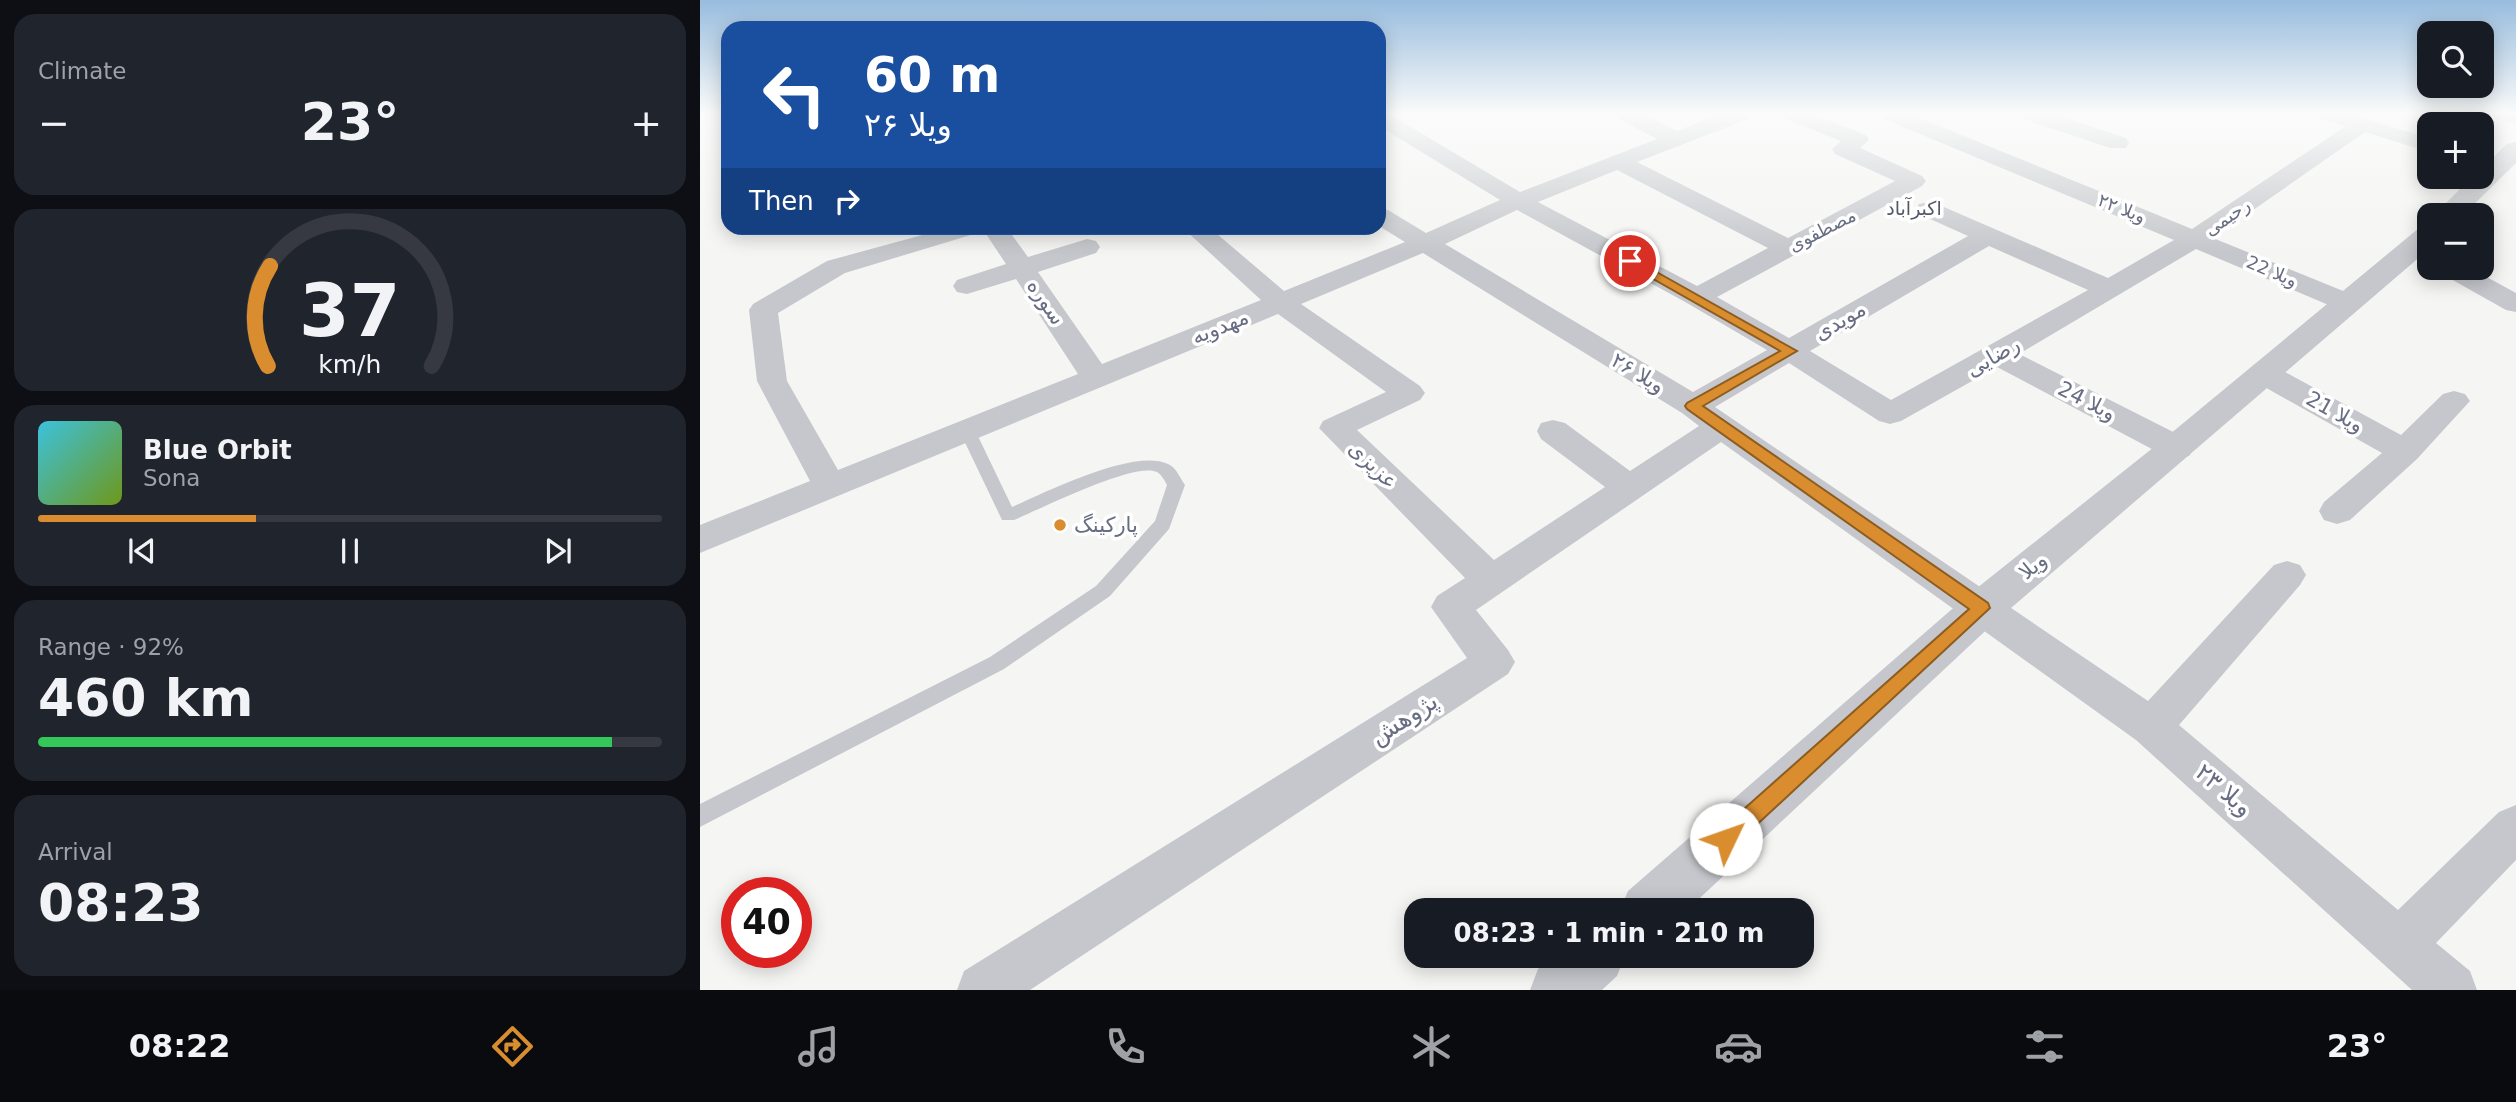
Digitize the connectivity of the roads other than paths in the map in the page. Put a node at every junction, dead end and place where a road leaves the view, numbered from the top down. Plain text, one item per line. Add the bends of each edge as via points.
1 (1450, 160) edge
2 (1868, 160) edge
3 (2005, 160) edge
4 (2310, 160) edge
5 (2497, 160) edge
6 (1617, 161) joint
7 (1518, 201) junction
8 (2459, 203) edge
9 (1928, 209) dead end
10 (1386, 219) edge
11 (949, 235) edge
12 (1000, 235) edge
13 (1203, 235) edge
14 (1987, 236) junction
15 (2196, 238) junction
16 (1425, 243) junction
17 (1087, 247) dead end
18 (1786, 247) junction
19 (2417, 251) edge
20 (1023, 268) junction
21 (2473, 280) edge
22 (967, 286) dead end
23 (2109, 289) junction
24 (1697, 297) junction
25 (1280, 302) junction
26 (2348, 303) junction
27 (2516, 303) edge
28 (1790, 351) junction
29 (1997, 355) junction
30 (2266, 374) junction
31 (1096, 377) junction
32 (2454, 401) dead end
33 (1706, 416) junction
34 (967, 430) junction
35 (1553, 431) dead end
36 (2177, 448) junction
37 (2405, 451) junction
38 (830, 486) junction
39 (1629, 487) junction
40 (2337, 511) dead end
41 (700, 540) edge
42 (2287, 575) dead end
43 (1491, 580) junction
44 (1982, 608) junction
45 (2151, 727) junction
46 (700, 816) edge
47 (2516, 827) edge
48 (1660, 898) edge
49 (2399, 945) junction
50 (1584, 968) edge
51 (983, 990) edge
52 (1559, 990) edge
53 (2451, 990) edge

1 - 7 street
2 - 18 street, مصطفوی via 1914,181
3 - 15 street, ویلا ۲۲
4 - 15 street, رحیمی
5 - 8 street
6 - 7 street, مهدویه
6 - 18 street
7 - 16 street, مهدویه
7 - 24 street
9 - 14 street
10 - 16 street, ویلا ۲۶
11 - 38 street via 836,267 763,310 772,382
12 - 20 street, سوره
13 - 25 street
14 - 23 street
14 - 28 street, مویدی
15 - 23 street, رضایی
15 - 26 street, ویلا 22
16 - 25 street, مهدویه
16 - 33 street, ویلا ۲۶
17 - 20 street
18 - 24 street, مصطفوی
19 - 26 street, ویلا
20 - 22 street
20 - 31 street, سوره
21 - 27 street
23 - 29 street, رضایی
24 - 28 street
25 - 31 street, مهدویه
25 - 43 street, عزیزی via 1409,393 1335,428
26 - 30 street, ویلا
28 - 29 street, رضایی via 1890,414
28 - 33 street, مویدی
29 - 36 street, ویلا 24
30 - 36 street, ویلا
30 - 37 street, ویلا 21
31 - 34 street, مهدویه
32 - 37 street
33 - 39 street, پژوهش
33 - 44 street, ویلا ۲۶
34 - 38 street, مهدویه
34 - 46 lane via 1008,516 1120,469 1146,464 1163,468 1176,485 1163,524 1103,591 997,663
35 - 39 street
36 - 44 street, ویلا
37 - 40 street
38 - 41 street, مهدویه
39 - 43 street, پژوهش
42 - 45 street
43 - 51 street, پژوهش via 1451,607 1494,662
44 - 45 street, ویلا ۲۳
44 - 48 street, ویلا
45 - 49 street, ویلا ۲۳
47 - 49 street
49 - 53 street, ویلا ۲۳
50 - 52 street

